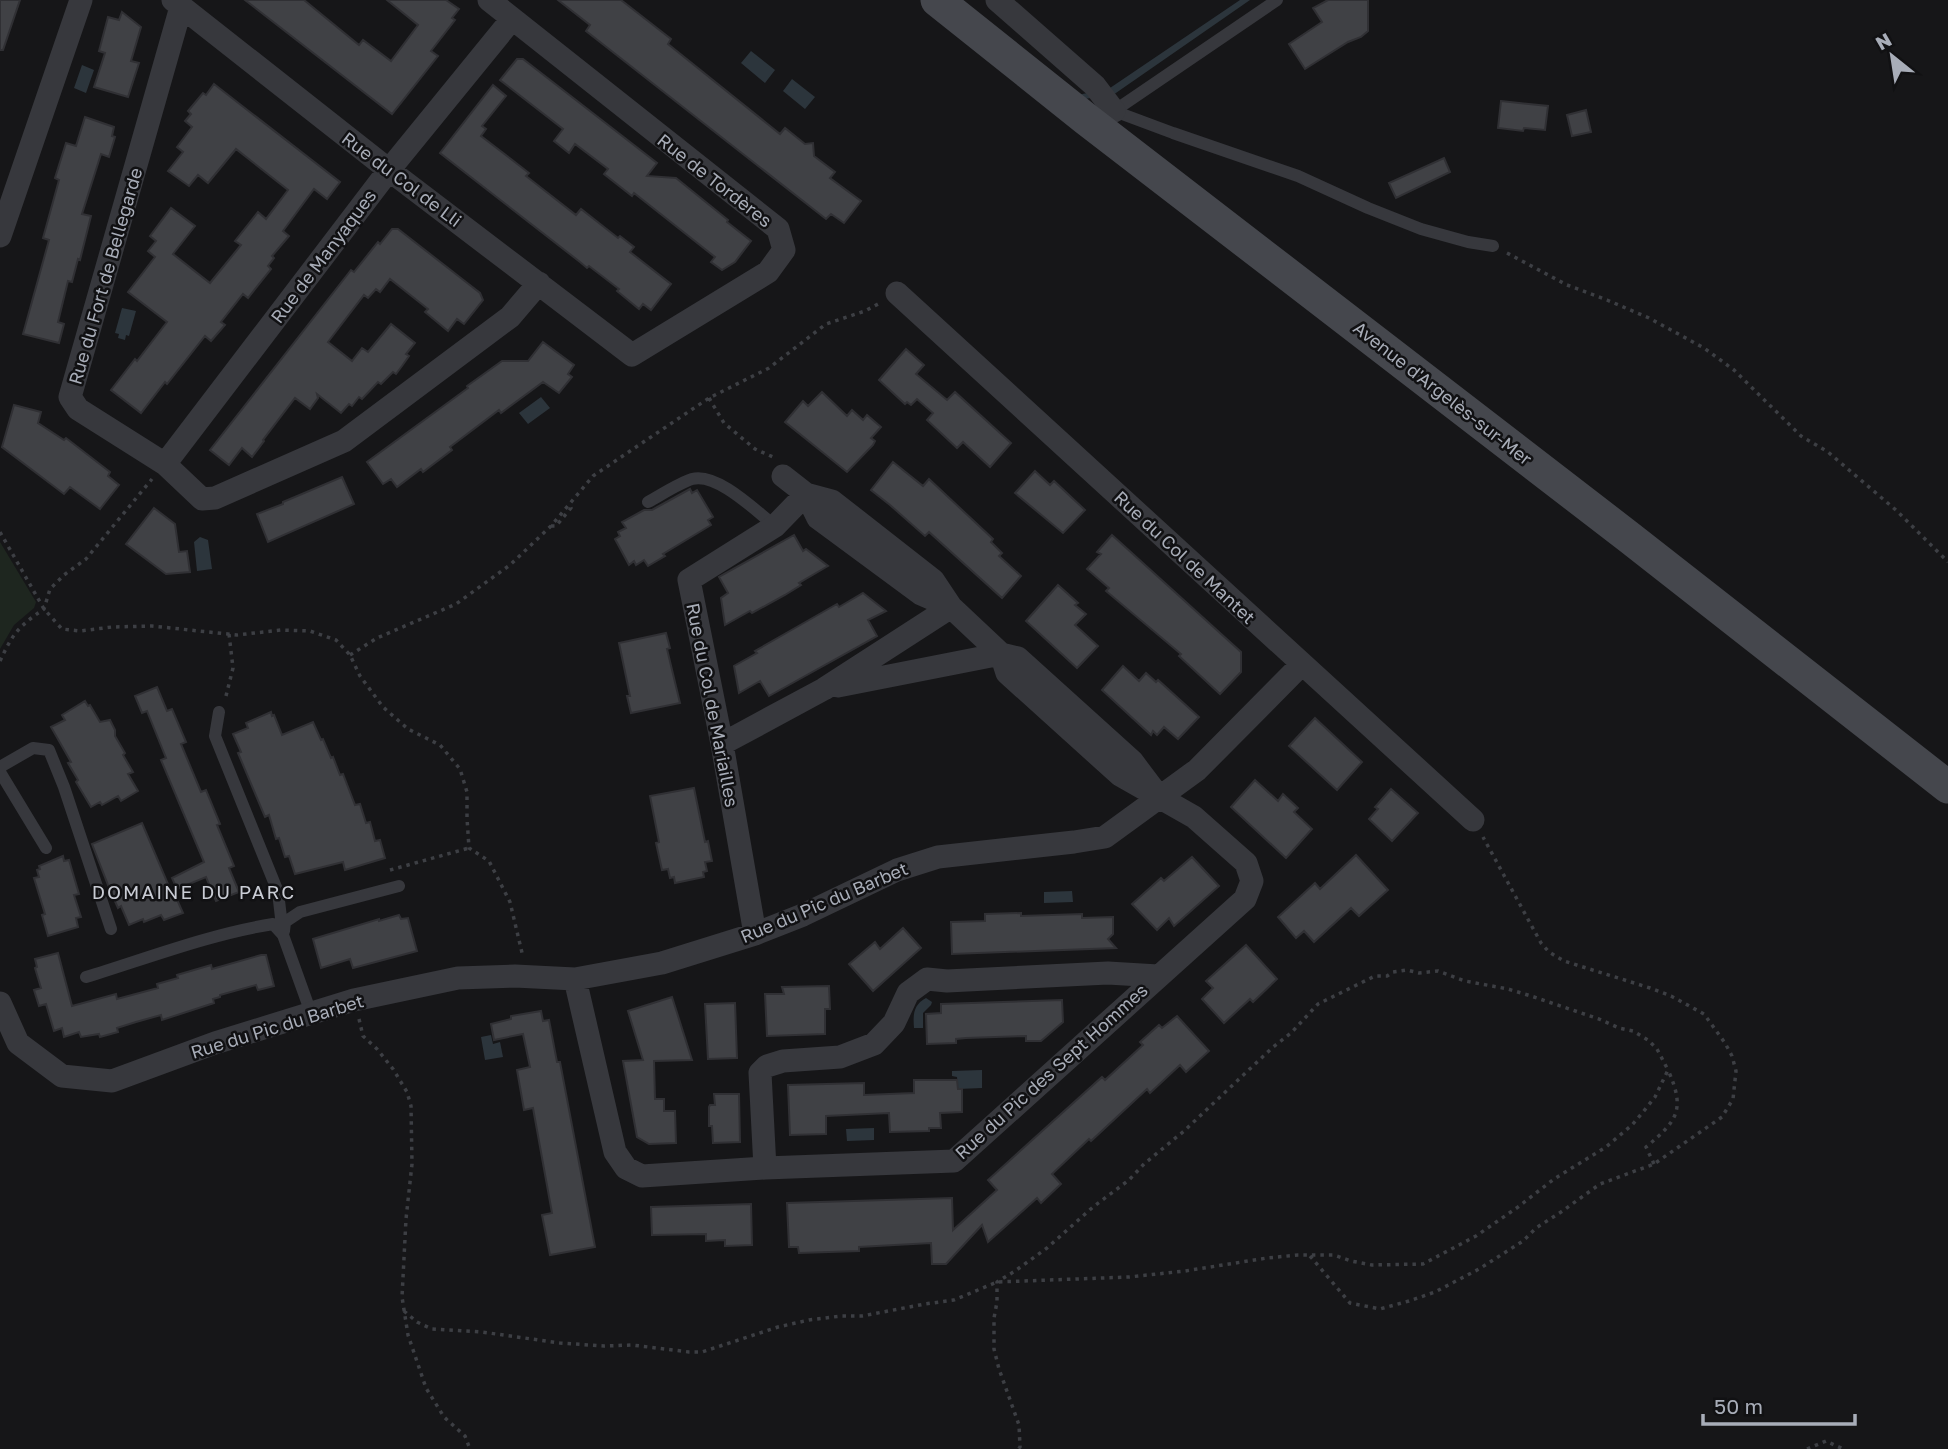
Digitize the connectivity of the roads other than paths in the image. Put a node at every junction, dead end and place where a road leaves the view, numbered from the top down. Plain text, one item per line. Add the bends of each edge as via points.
1 (81, 0) edge
2 (489, 0) edge
3 (937, 0) edge
4 (997, 0) edge
5 (1277, 0) edge
6 (185, 5) edge
7 (512, 19) junction
8 (1103, 117) junction
9 (389, 170) junction
10 (0, 236) edge
11 (1493, 246) road end
12 (539, 283) junction
13 (897, 293) road end
14 (632, 355) joint
15 (164, 464) junction
16 (783, 476) road end
17 (806, 495) junction
18 (648, 502) dead end
19 (775, 526) junction
20 (951, 607) junction
21 (1001, 654) junction
22 (1302, 664) junction
23 (824, 689) junction
24 (219, 712) dead end
25 (722, 744) junction
26 (0, 769) edge
27 (1948, 787) edge
28 (1159, 798) junction
29 (1473, 820) road end
30 (46, 848) dead end
31 (399, 886) dead end
32 (111, 929) dead end
33 (755, 934) junction
34 (283, 935) junction
35 (1158, 976) junction
36 (86, 977) dead end
37 (575, 979) junction
38 (0, 1003) edge
39 (311, 1013) junction
40 (765, 1168) junction

1 - 10 street
2 - 7 street, Rue de Tordères
3 - 8 main road, Avenue d'Argelès-sur-Mer
4 - 8 street via 1096,86
5 - 8 lane
6 - 9 street, Rue du Col de Lli
6 - 15 street, Rue du Fort de Bellegarde via 70,397 78,409
7 - 9 street, Rue de Manyaques
7 - 14 street, Rue de Tordères via 778,229 784,250 768,272
8 - 11 lane via 1173,134 1298,176 1421,229
8 - 27 main road, Avenue d'Argelès-sur-Mer
9 - 12 street, Rue du Col de Lli
9 - 15 street, Rue de Manyaques
12 - 14 street, Rue du Col de Lli
12 - 15 street, Rue du Fort de Bellegarde via 510,317 344,441 215,498 202,499
13 - 22 street, Rue du Col de Mantet
16 - 17 street
17 - 19 street, Rue du Col de Mariailles
17 - 20 street via 832,501 933,580
18 - 19 lane via 694,478 716,481
19 - 25 street, Rue du Col de Mariailles via 689,580
20 - 21 street
20 - 23 street
21 - 23 street
21 - 28 street via 1018,658 1122,751
22 - 28 street, Rue du Pic du Barbet via 1197,771
22 - 29 street, Rue du Col de Mantet
23 - 25 street
24 - 34 lane via 215,736 278,892
25 - 33 street, Rue du Col de Mariailles
26 - 30 lane
26 - 32 lane via 33,748 49,750
28 - 33 street, Rue du Pic du Barbet via 1105,837 939,857 897,870
28 - 35 street, Rue du Pic des Sept Hommes via 1194,817 1246,863 1252,881 1245,899
31 - 34 lane via 300,912 285,922
33 - 37 street, Rue du Pic du Barbet via 662,963
34 - 36 lane via 273,924 250,928
34 - 39 lane
35 - 40 street, Rue du Pic des Sept Hommes via 954,1161
35 - 40 street via 1108,973 928,979 908,993 894,1023 874,1044 840,1057 783,1061 760,1073
37 - 39 street, Rue du Pic du Barbet via 458,978
37 - 40 street, Rue du Pic des Sept Hommes via 614,1152 626,1168 642,1176
38 - 39 street, Rue du Pic du Barbet via 18,1043 62,1076 112,1081

